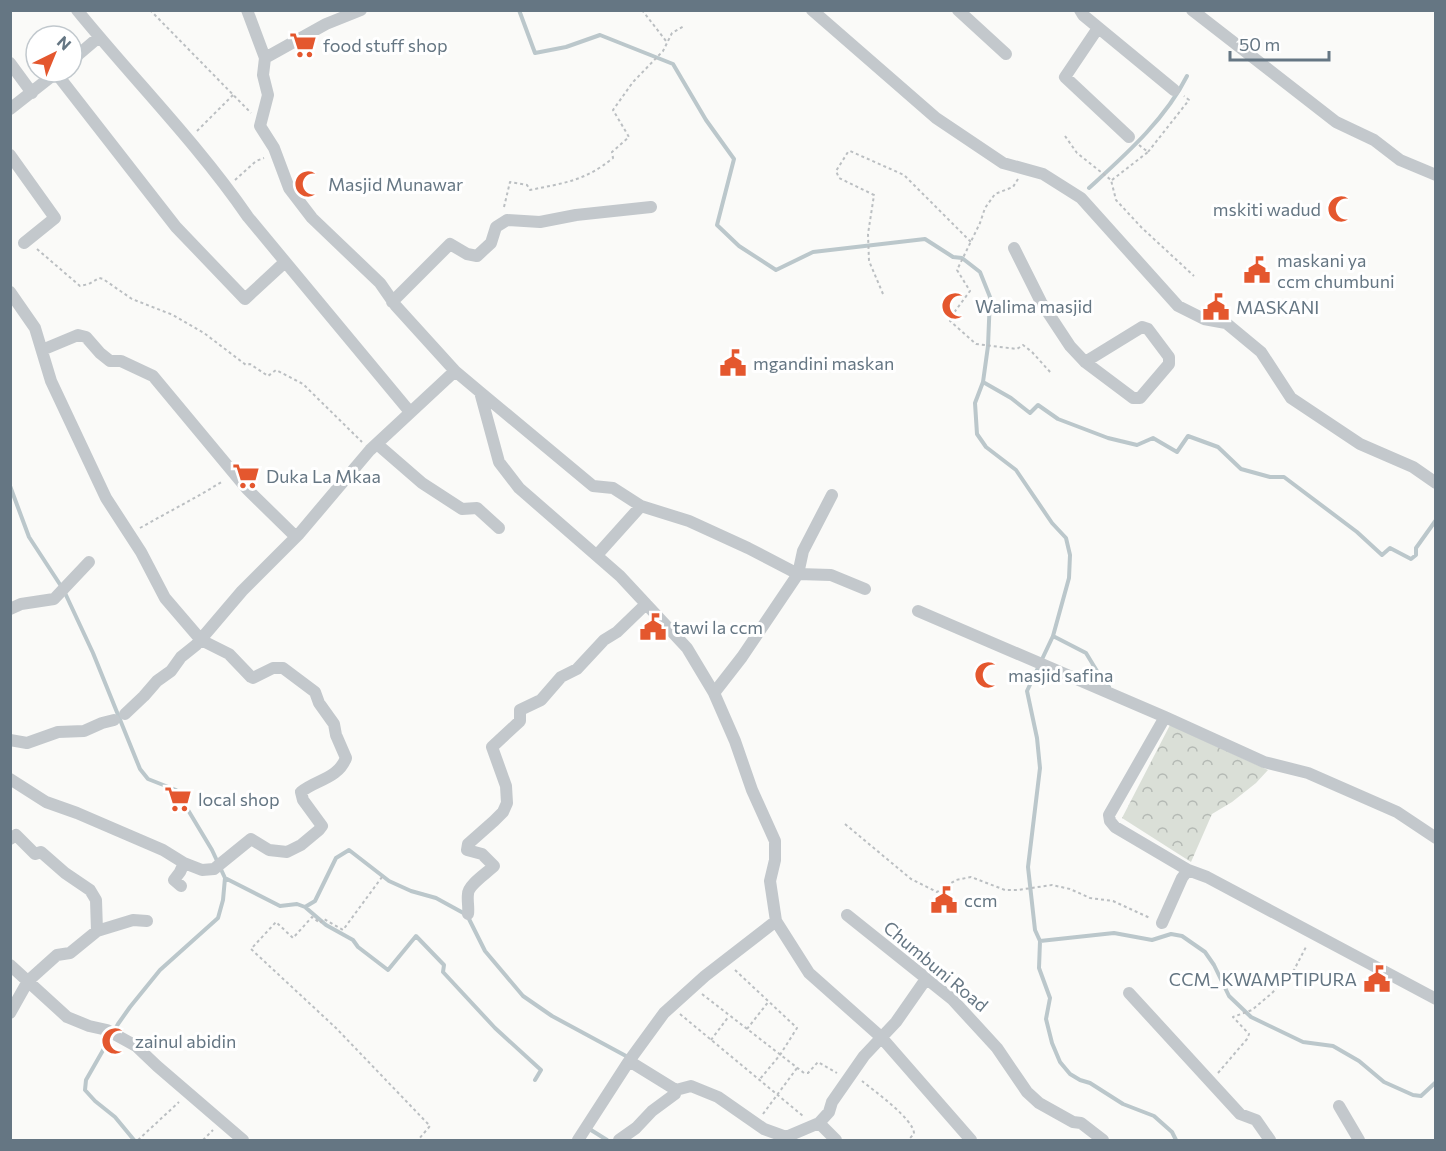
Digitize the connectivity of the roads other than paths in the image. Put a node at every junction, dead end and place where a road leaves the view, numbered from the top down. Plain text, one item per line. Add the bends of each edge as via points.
1 (77, 10) edge
2 (248, 10) edge
3 (361, 10) edge
4 (812, 10) edge
5 (958, 10) edge
6 (1080, 10) edge
7 (1192, 10) edge
8 (1098, 28) junction
9 (99, 37) junction
10 (84, 50) edge
11 (1006, 54) dead end
12 (265, 58) junction
13 (10, 63) edge
14 (43, 84) edge
15 (66, 84) edge
16 (1177, 92) road end
17 (32, 93) junction
18 (10, 109) edge
19 (1130, 137) dead end
20 (10, 155) edge
21 (1436, 175) edge
22 (651, 207) dead end
23 (24, 243) road end
24 (1014, 248) dead end
25 (285, 262) junction
26 (10, 292) edge
27 (392, 302) junction
28 (42, 350) junction
29 (1085, 362) junction
30 (455, 371) junction
31 (480, 392) junction
32 (410, 412) junction
33 (373, 447) junction
34 (1436, 483) edge
35 (832, 495) dead end
36 (640, 506) junction
37 (499, 528) dead end
38 (296, 537) junction
39 (597, 555) junction
40 (89, 562) dead end
41 (798, 574) junction
42 (865, 589) dead end
43 (646, 604) junction
44 (10, 609) edge
45 (918, 611) dead end
46 (201, 640) junction
47 (714, 693) junction
48 (1165, 717) junction
49 (10, 740) edge
50 (10, 779) edge
51 (1436, 838) edge
52 (10, 839) edge
53 (184, 863) junction
54 (1188, 870) junction
55 (181, 886) dead end
56 (468, 914) dead end
57 (847, 915) dead end
58 (147, 921) dead end
59 (776, 921) junction
60 (1162, 923) road end
61 (97, 931) junction
62 (10, 965) edge
63 (926, 979) junction
64 (28, 981) junction
65 (1129, 993) dead end
66 (1436, 999) edge
67 (10, 1012) edge
68 (880, 1037) junction
69 (629, 1061) junction
70 (676, 1090) junction
71 (1339, 1106) dead end
72 (816, 1124) junction
73 (243, 1140) edge
74 (578, 1140) edge
75 (620, 1140) edge
76 (836, 1140) edge
77 (971, 1140) edge
78 (1103, 1140) edge
79 (1270, 1140) edge
80 (1359, 1140) edge

1 - 9 street
2 - 12 street
3 - 12 street via 326,24
4 - 34 street via 936,118 1003,163 1043,174 1081,198 1178,306 1204,319 1227,323 1261,352 1291,398 1360,444 1413,467
5 - 11 street
6 - 8 street
7 - 21 street via 1336,122 1374,140 1400,160
8 - 16 street
8 - 19 street via 1065,77
9 - 10 street
9 - 25 street via 189,138
12 - 27 street via 263,75 268,95 260,122 289,188 312,218 380,283
13 - 17 street
14 - 17 street
15 - 25 street via 176,227 245,299
17 - 18 street
20 - 23 street via 55,218
22 - 27 street via 540,222 507,220 493,232 491,243 482,253 472,256 450,244
24 - 29 street via 1041,302
25 - 32 street
26 - 28 street via 35,328
27 - 30 street
28 - 38 street via 78,334 110,361 121,361 153,376 247,489
28 - 46 street via 51,381 106,498 165,598
29 - 29 street via 1135,400 1169,364 1169,357 1148,329 1142,327
30 - 31 street
30 - 32 street
31 - 36 street via 593,486 613,488
31 - 39 street via 499,462 519,488
32 - 33 street
33 - 37 street via 462,509 477,508
33 - 38 street
35 - 41 street via 803,551
36 - 39 street
36 - 41 street via 689,521
38 - 46 street via 242,591
39 - 43 street
40 - 44 street via 54,599
41 - 42 street via 831,575
41 - 47 street
43 - 47 street via 687,648
43 - 56 street via 577,669 561,677 541,700 520,710 520,721 492,747 506,786 507,802 503,812 468,844 467,850 482,854 494,866 468,891
45 - 48 street
46 - 49 street via 119,717 84,731 58,732 27,743
46 - 53 street via 229,654 250,677 283,668 315,692 334,724 346,758 326,780 301,792 322,826 301,846 286,852 269,850 250,839 219,865 202,870
47 - 59 street via 775,841 771,881
48 - 51 street via 1264,762 1308,773 1397,812
48 - 54 street via 1109,815 1115,827
50 - 53 street via 46,802 163,850
52 - 61 street via 16,835 35,854 41,852 90,890 96,900
53 - 55 street via 174,880
54 - 60 street
54 - 66 street
57 - 63 street, Chumbuni Road
58 - 61 street via 133,920
59 - 68 street via 809,973
59 - 69 street via 664,1013
61 - 64 street via 70,953 57,955
62 - 64 street
63 - 68 street via 896,1022
63 - 78 street, Chumbuni Road via 975,1021 1039,1103 1081,1123
64 - 67 street
64 - 73 street via 67,1017 107,1030 136,1046
65 - 79 street via 1240,1114 1256,1120
68 - 72 street via 832,1102 829,1112
68 - 77 street
69 - 70 street
69 - 74 street
70 - 72 street via 691,1086 718,1097 764,1129 786,1137
70 - 75 street
71 - 80 street
72 - 76 street

